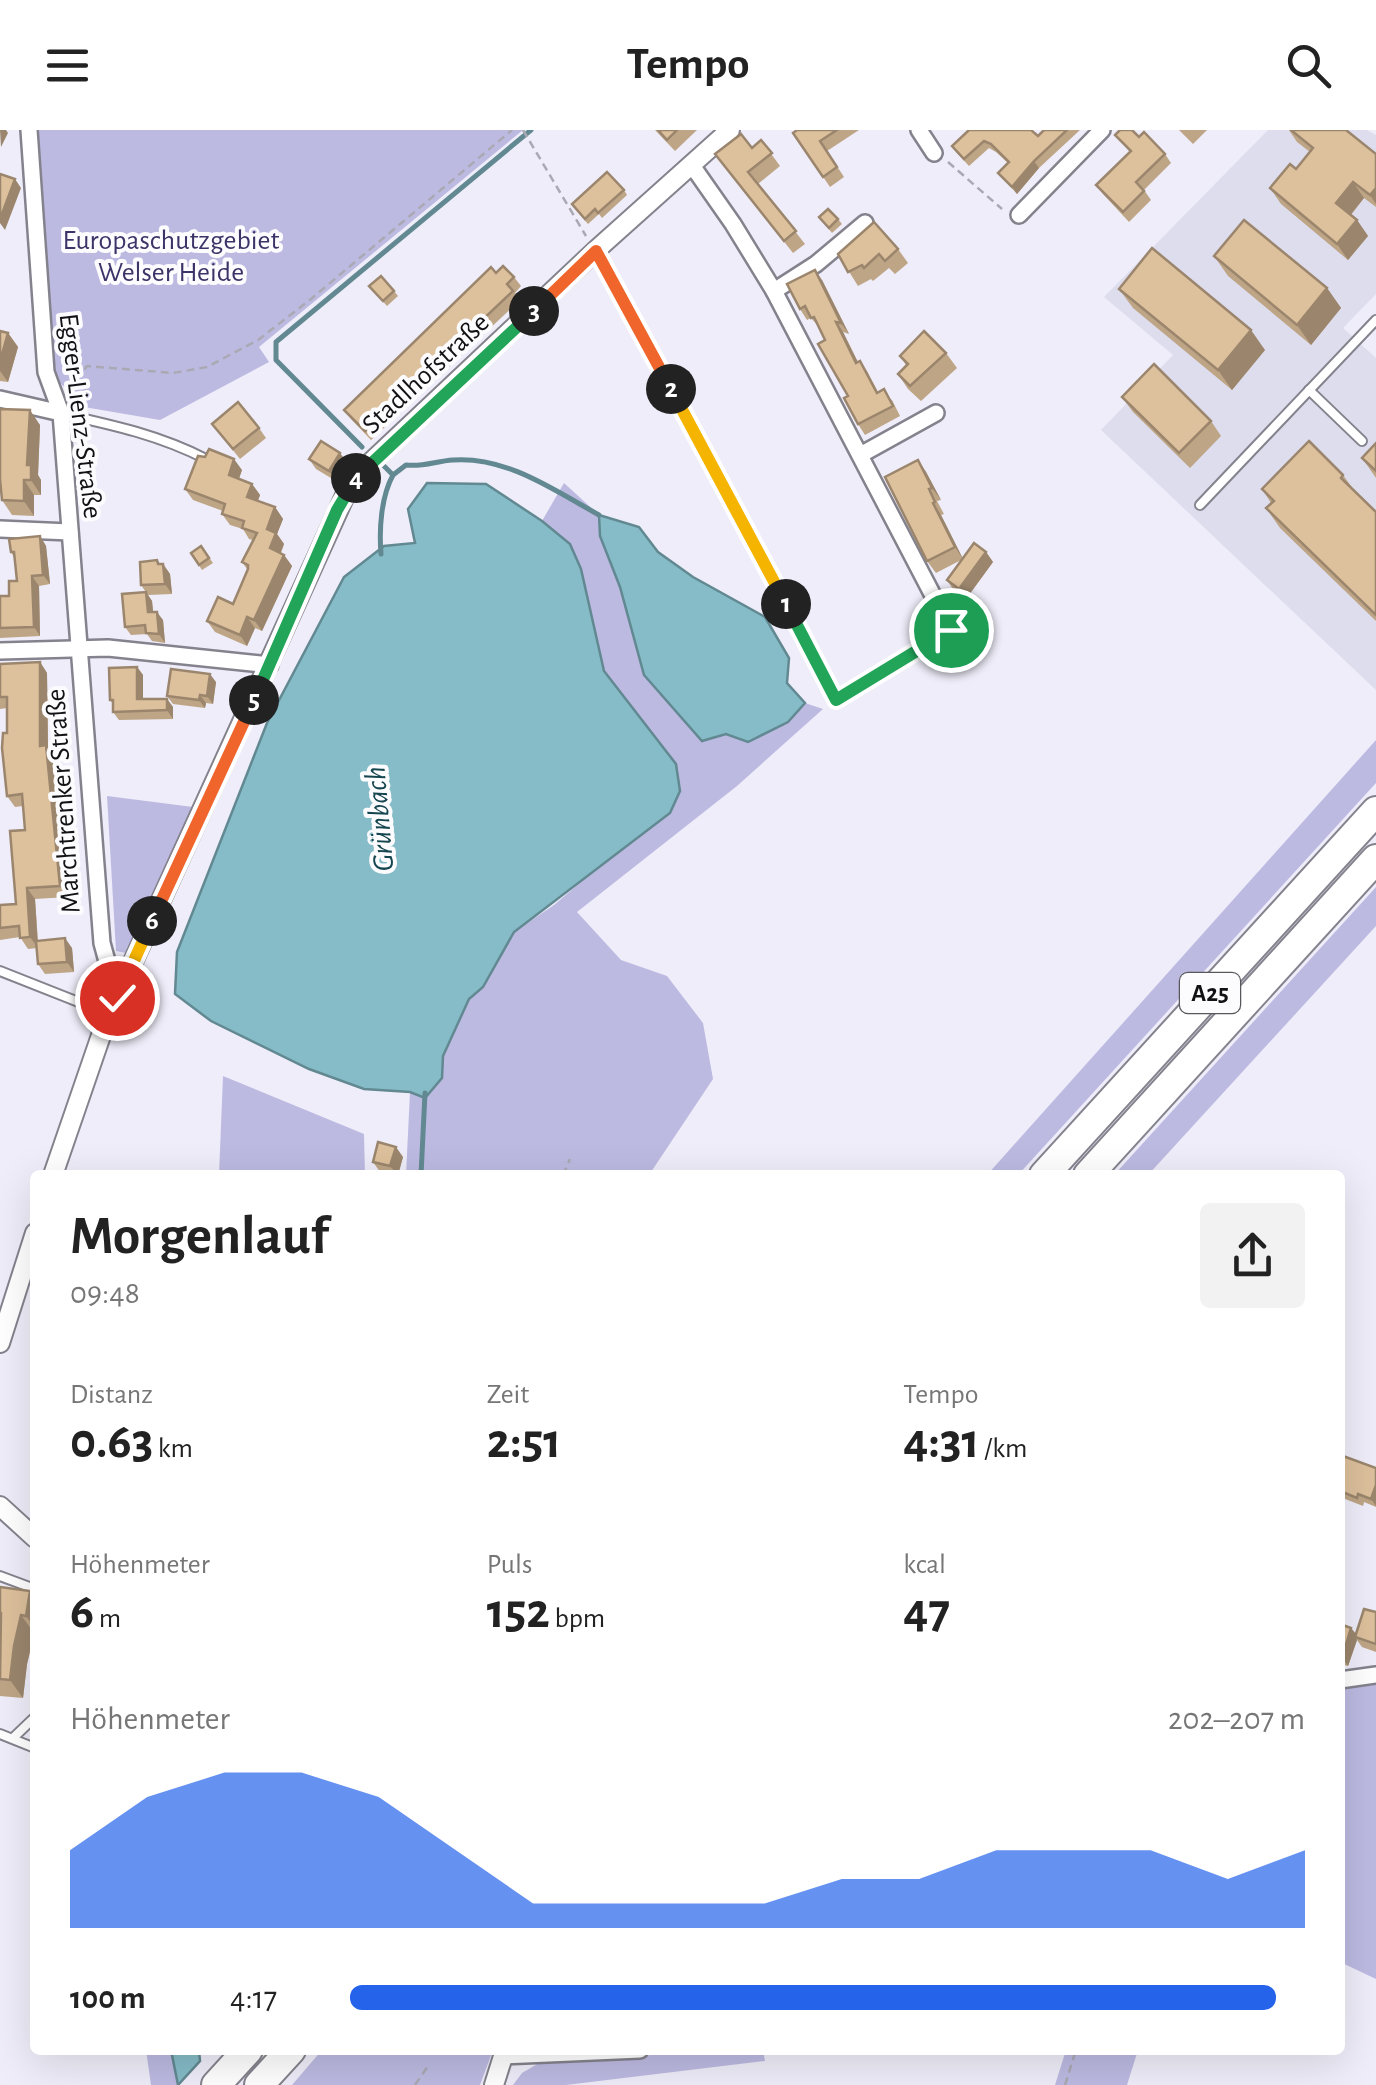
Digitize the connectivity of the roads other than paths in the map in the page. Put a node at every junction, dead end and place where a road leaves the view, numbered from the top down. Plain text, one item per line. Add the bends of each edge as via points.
1 (29, 130) edge
2 (730, 130) edge
3 (919, 130) edge
4 (1102, 130) edge
5 (934, 154) road end
6 (691, 164) junction
7 (1020, 215) road end
8 (866, 222) dead end
9 (774, 291) junction
10 (1376, 320) edge
11 (1309, 390) junction
12 (0, 398) edge
13 (59, 408) junction
14 (936, 413) dead end
15 (1362, 442) dead end
16 (862, 454) junction
17 (210, 462) edge
18 (1200, 505) dead end
19 (0, 529) edge
20 (70, 532) junction
21 (951, 630) road end
22 (81, 649) junction
23 (0, 651) edge
24 (270, 665) junction
25 (1376, 811) edge
26 (1376, 859) edge
27 (0, 971) edge
28 (117, 998) junction
29 (106, 1022) junction
30 (55, 1170) edge
31 (1049, 1170) edge
32 (1093, 1170) edge
33 (30, 1249) edge
34 (0, 1343) edge
35 (0, 1506) edge
36 (30, 1533) edge
37 (0, 1576) edge
38 (30, 1588) edge
39 (1376, 1674) edge
40 (1345, 1679) edge
41 (30, 1721) edge
42 (0, 1734) edge
43 (13, 1738) junction
44 (30, 1746) edge
45 (243, 2055) edge
46 (286, 2055) edge
47 (503, 2055) edge
48 (216, 2085) edge
49 (259, 2085) edge
50 (494, 2085) edge

1 - 13 street, Egger-Lienz-Straße via 46,372
2 - 6 street, Stadlhofstraße
3 - 5 street
4 - 7 street
6 - 9 street
6 - 24 street, Stadlhofstraße via 375,458 342,500
8 - 9 street
9 - 16 street
10 - 11 lane
11 - 15 lane
11 - 18 lane
12 - 13 street
13 - 17 lane via 173,442
13 - 20 street, Egger-Lienz-Straße
14 - 16 street
16 - 21 street
19 - 20 street
20 - 22 street, Egger-Lienz-Straße
22 - 23 street
22 - 24 street
22 - 28 street, Marchtrenker Straße via 102,942
24 - 28 street, Stadlhofstraße
25 - 31 highway, A25
26 - 32 highway, A25
27 - 29 lane via 80,1003
28 - 29 street
29 - 30 street
33 - 34 street
35 - 36 street
37 - 38 lane
39 - 40 street
41 - 43 lane
42 - 43 lane
43 - 44 lane
45 - 48 highway
46 - 49 highway
47 - 50 street

